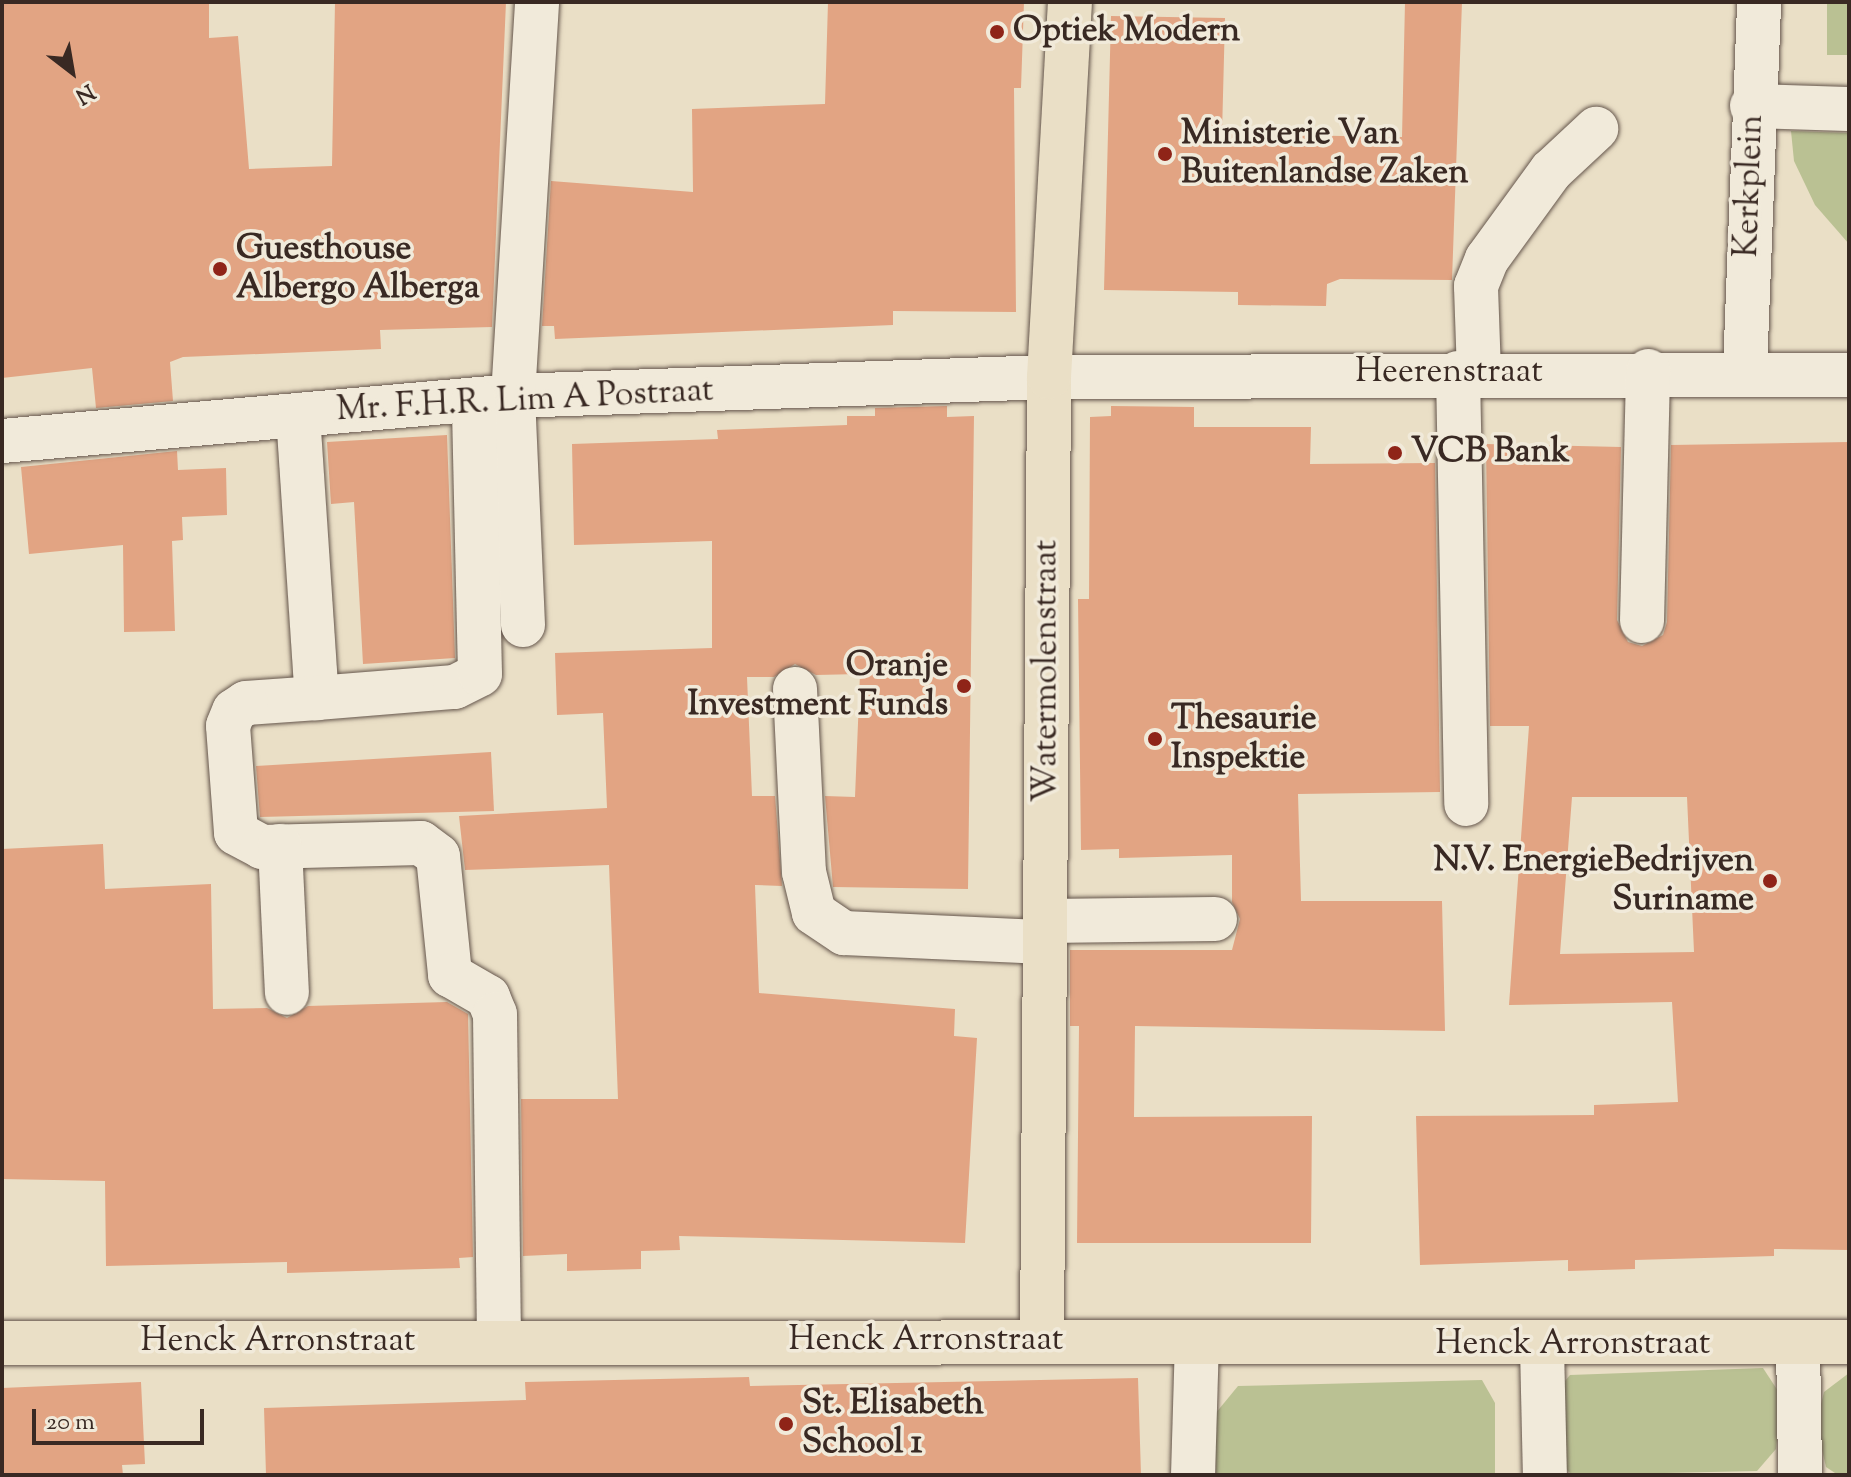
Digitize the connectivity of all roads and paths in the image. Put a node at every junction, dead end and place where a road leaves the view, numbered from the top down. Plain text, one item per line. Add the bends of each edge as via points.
1 (537, 2) edge
2 (1070, 2) edge
3 (1759, 2) edge
4 (1752, 106) junction
5 (1849, 109) edge
6 (1596, 129) dead end
7 (1745, 370) junction
8 (1648, 371) junction
9 (1468, 373) junction
10 (1849, 375) edge
11 (1049, 377) junction
12 (494, 398) junction
13 (298, 415) junction
14 (2, 441) edge
15 (1642, 621) dead end
16 (523, 625) dead end
17 (795, 689) dead end
18 (317, 698) junction
19 (1466, 804) dead end
20 (280, 846) junction
21 (1215, 919) dead end
22 (1045, 931) junction
23 (287, 993) dead end
24 (1042, 1340) junction
25 (499, 1342) junction
26 (1197, 1342) junction
27 (1849, 1342) edge
28 (2, 1343) edge
29 (1798, 1343) junction
30 (1542, 1347) junction
31 (1193, 1475) edge
32 (1545, 1475) edge
33 (1800, 1475) edge

1 - 12 street
2 - 11 main road, Watermolenstraat
3 - 4 street, Kerkplein
4 - 5 street
4 - 7 street, Kerkplein
6 - 9 street via 1551,171 1487,259 1476,286
7 - 8 street, Heerenstraat
7 - 10 street, Heerenstraat
8 - 9 street, Heerenstraat
8 - 15 street
9 - 11 street, Heerenstraat
9 - 19 street
11 - 12 street, Mr. F.H.R. Lim A Postraat
11 - 22 main road, Watermolenstraat
12 - 13 street, Mr. F.H.R. Lim A Postraat
12 - 16 street
12 - 18 street via 480,674 455,687
13 - 14 street, Mr. F.H.R. Lim A Postraat
13 - 18 street
17 - 22 street via 805,884 814,913 844,933
18 - 20 street via 246,703 228,726 236,833 245,843
20 - 23 street
20 - 25 street via 421,843 438,856 450,975 488,997 495,1014
21 - 22 street
22 - 24 main road, Watermolenstraat
24 - 25 main road, Henck Arronstraat
24 - 26 main road, Henck Arronstraat
25 - 28 main road, Henck Arronstraat
26 - 30 main road, Henck Arronstraat
26 - 31 street
27 - 29 main road, Henck Arronstraat
29 - 30 main road, Henck Arronstraat
29 - 33 street
30 - 32 street

